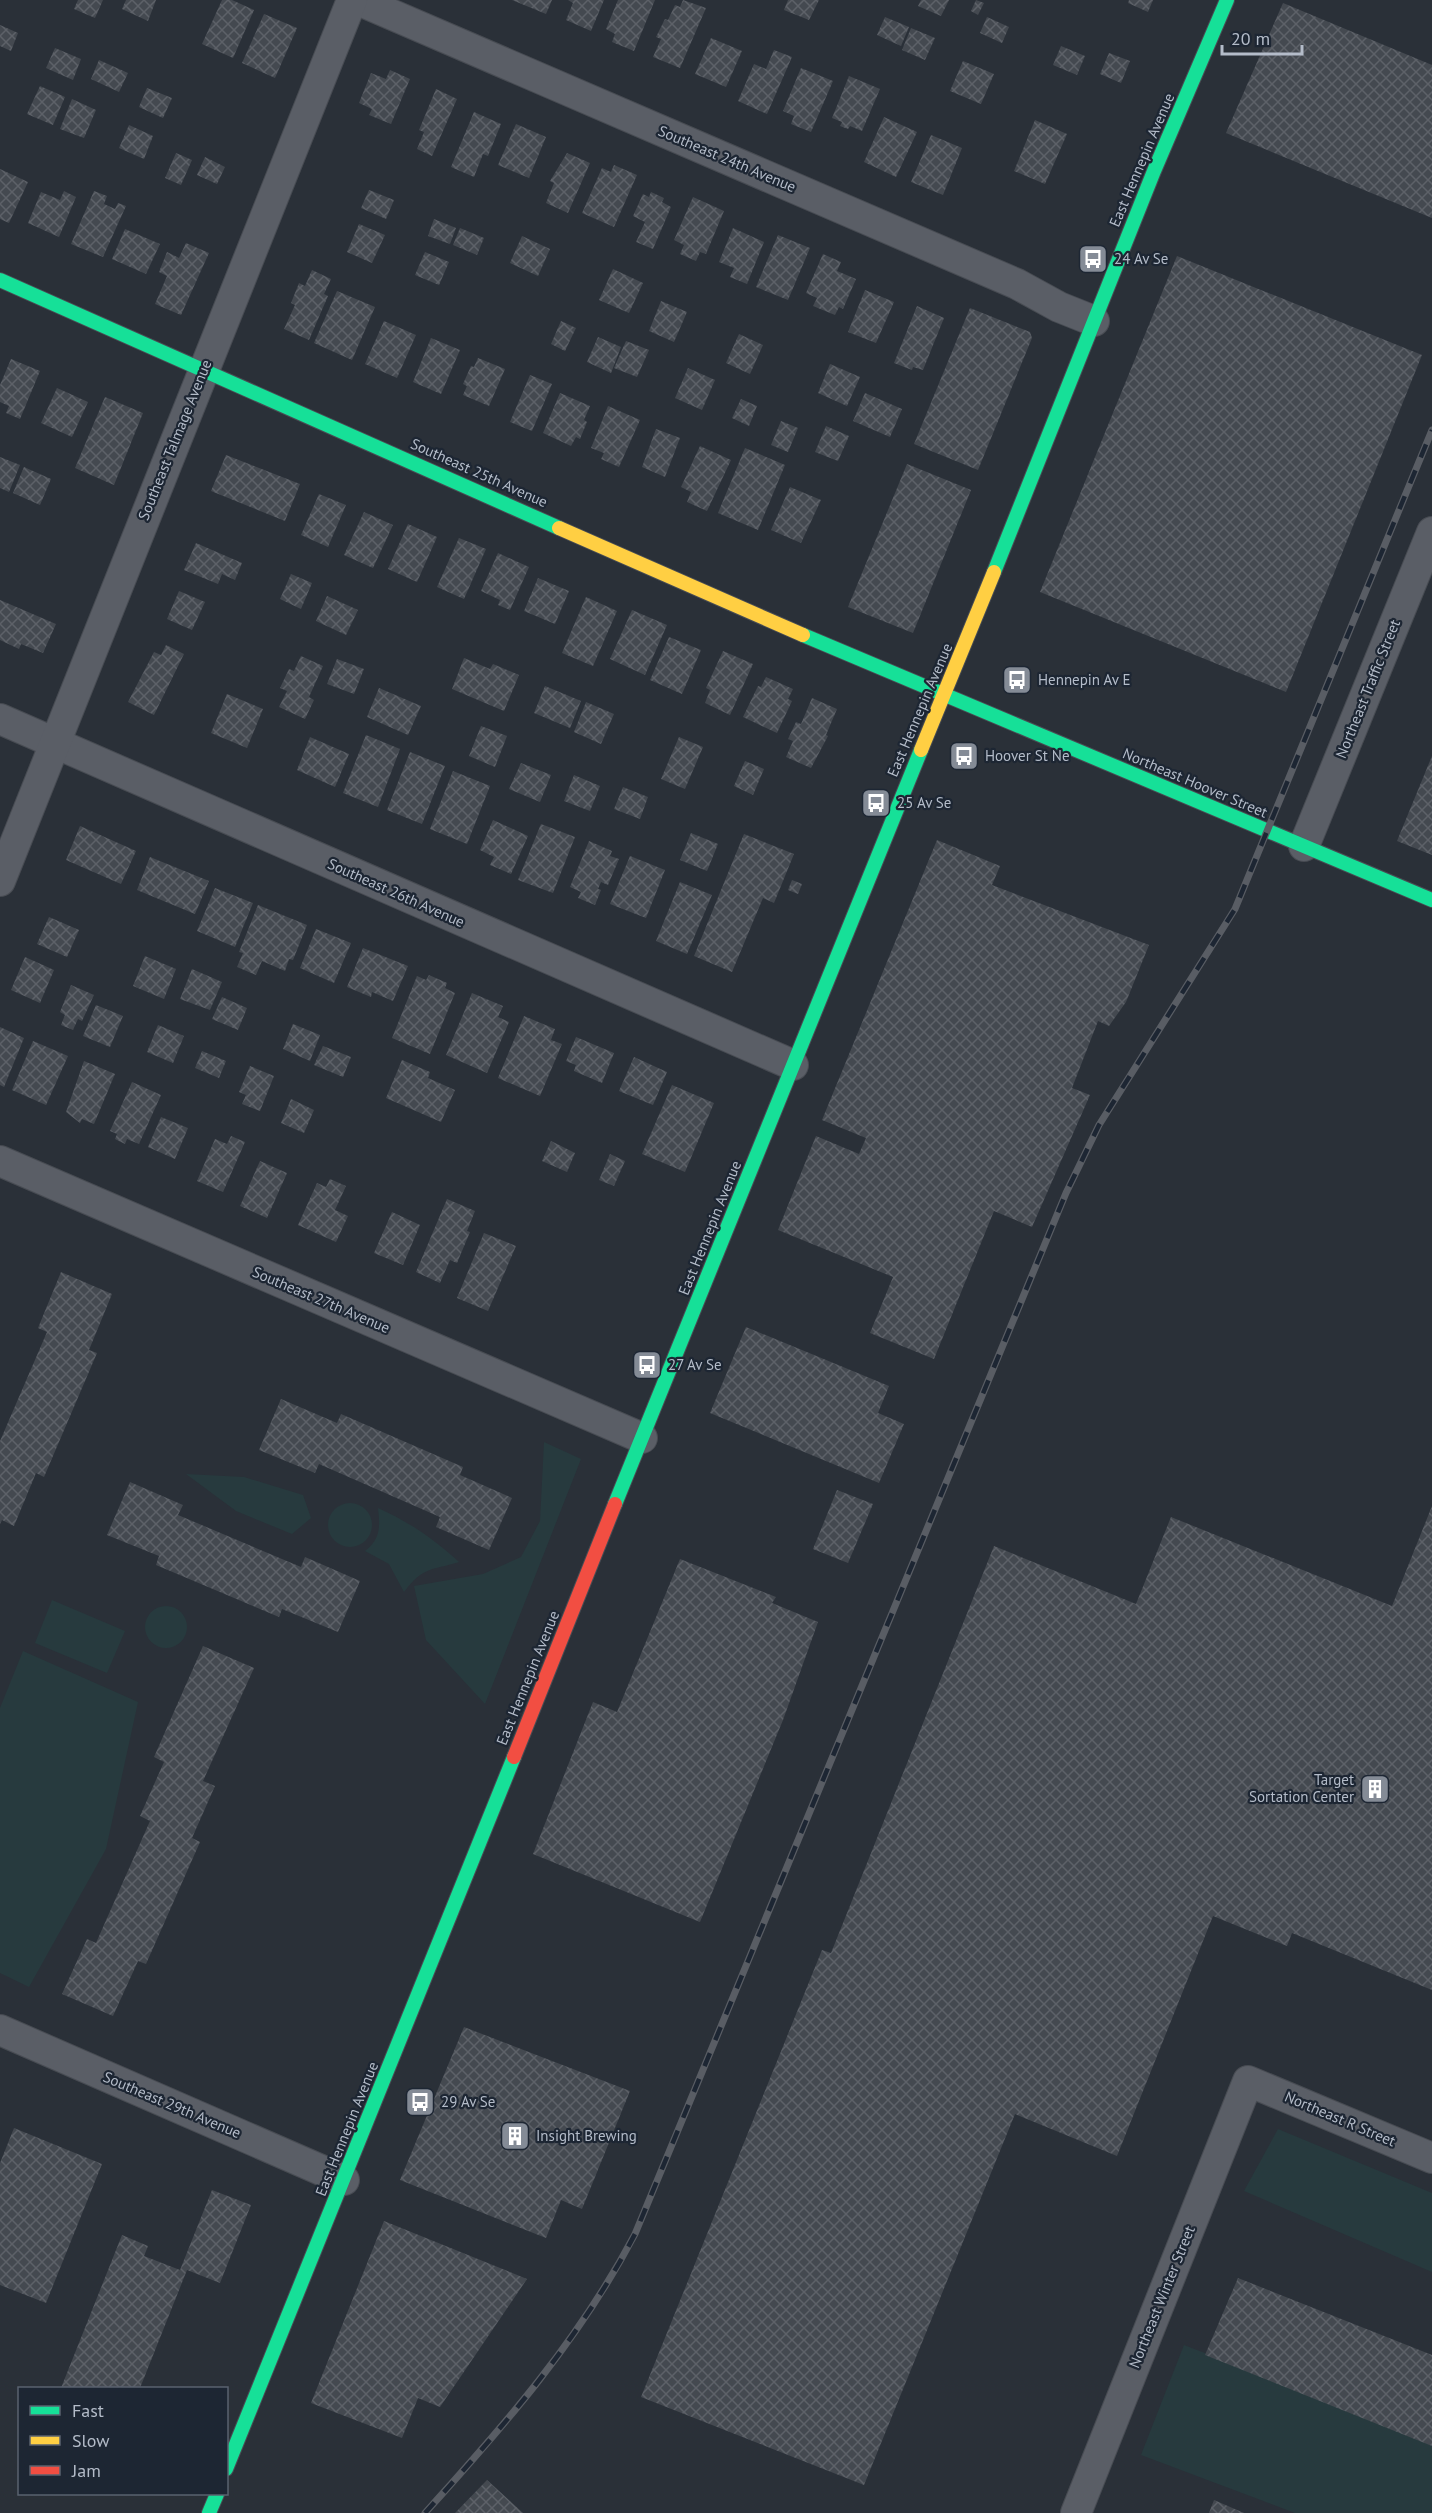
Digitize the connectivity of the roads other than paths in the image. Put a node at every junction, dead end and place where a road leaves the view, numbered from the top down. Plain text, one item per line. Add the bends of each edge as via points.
1 (352, 0) edge
2 (358, 0) edge
3 (1227, 0) edge
4 (0, 280) edge
5 (1094, 321) junction
6 (204, 368) junction
7 (1432, 532) edge
8 (945, 696) junction
9 (0, 719) edge
10 (55, 743) junction
11 (1304, 846) junction
12 (0, 881) edge
13 (1432, 900) edge
14 (793, 1065) junction
15 (0, 1161) edge
16 (642, 1438) junction
17 (0, 2030) edge
18 (1248, 2081) joint
19 (1432, 2158) edge
20 (344, 2180) junction
21 (228, 2464) edge
22 (216, 2495) edge
23 (209, 2513) edge
24 (1076, 2513) edge

1 - 6 street, Southeast Talmage Avenue
2 - 5 street, Southeast 24th Avenue via 1017,284
3 - 5 main road, East Hennepin Avenue
4 - 6 main road, Southeast 25th Avenue
5 - 8 main road, East Hennepin Avenue
6 - 8 main road, Southeast 25th Avenue
6 - 10 street, Southeast Talmage Avenue
7 - 11 street, Northeast Traffic Street
8 - 11 main road, Northeast Hoover Street
8 - 14 main road, East Hennepin Avenue
9 - 10 street, Southeast 26th Avenue
10 - 12 street, Southeast Talmage Avenue
10 - 14 street, Southeast 26th Avenue
11 - 13 main road, Northeast Hoover Street
14 - 16 main road, East Hennepin Avenue
15 - 16 street, Southeast 27th Avenue
16 - 20 main road, East Hennepin Avenue
17 - 20 street, Southeast 29th Avenue
18 - 19 street, Northeast R Street
18 - 24 street, Northeast Winter Street
20 - 21 main road, East Hennepin Avenue
22 - 23 main road

